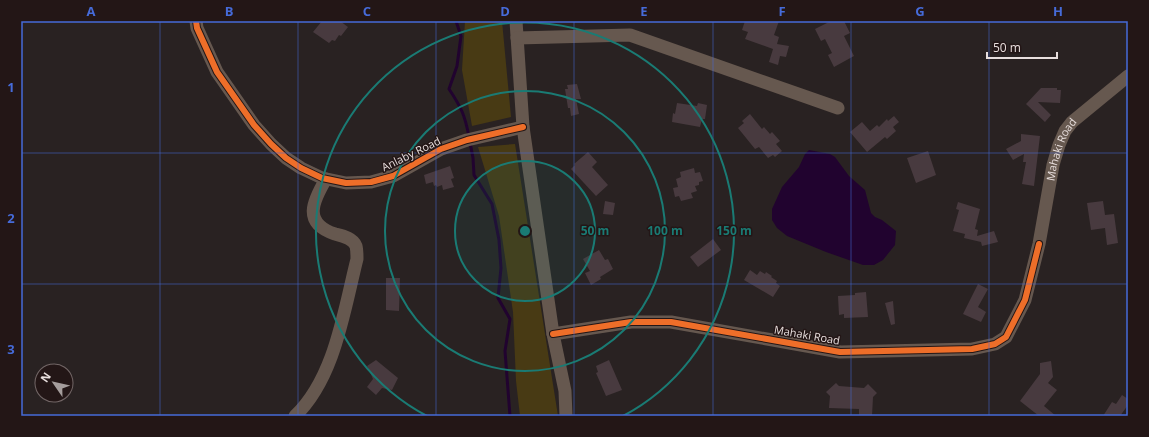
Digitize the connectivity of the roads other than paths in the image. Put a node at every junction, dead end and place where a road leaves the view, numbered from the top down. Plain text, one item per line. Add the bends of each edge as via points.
1 (196, 21) edge
2 (516, 21) edge
3 (517, 38) junction
4 (1128, 76) edge
5 (838, 108) dead end
6 (523, 127) junction
7 (326, 179) junction
8 (553, 334) junction
9 (295, 416) edge
10 (566, 416) edge

1 - 7 street, Anlaby Road via 217,72 254,124 286,158
2 - 3 street
3 - 5 street via 630,35
3 - 6 street
4 - 8 street, Mahaki Road via 1072,122 1058,145 1039,244 1025,300 1006,337 995,344 972,349 840,352 671,322 631,322
6 - 7 street, Anlaby Road via 441,149 393,176 371,182 346,183
6 - 8 street
7 - 9 street via 314,203 315,219 323,228 347,237 356,246 357,259 337,342 314,391
8 - 10 street via 565,391

